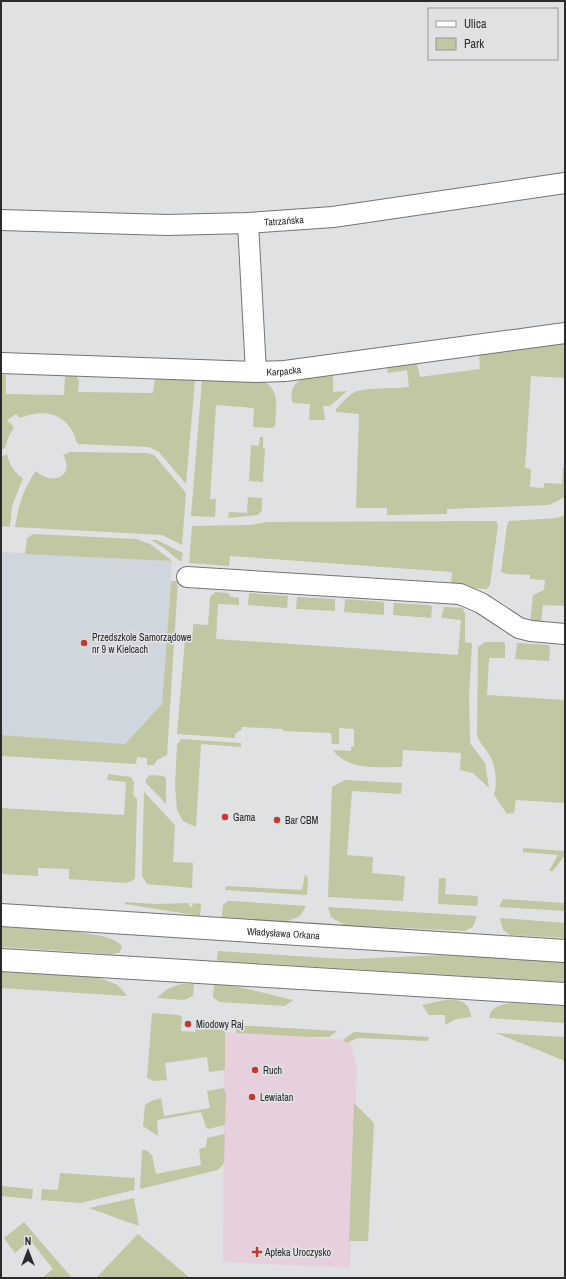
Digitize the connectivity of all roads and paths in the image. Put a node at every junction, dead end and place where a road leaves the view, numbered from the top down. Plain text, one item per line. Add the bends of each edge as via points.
1 (565, 183) edge
2 (1, 220) edge
3 (248, 223) junction
4 (565, 333) edge
5 (1, 363) edge
6 (256, 372) junction
7 (186, 577) dead end
8 (565, 634) edge
9 (1, 915) edge
10 (565, 951) edge
11 (1, 960) edge
12 (565, 994) edge

1 - 3 street, Tatrzańska via 333,217
2 - 3 street, Tatrzańska via 168,225
3 - 6 street
4 - 6 street, Karpacka via 285,371
5 - 6 street, Karpacka
7 - 8 street via 460,594 481,603 519,628
9 - 10 street, Władysława Orkana
11 - 12 street

